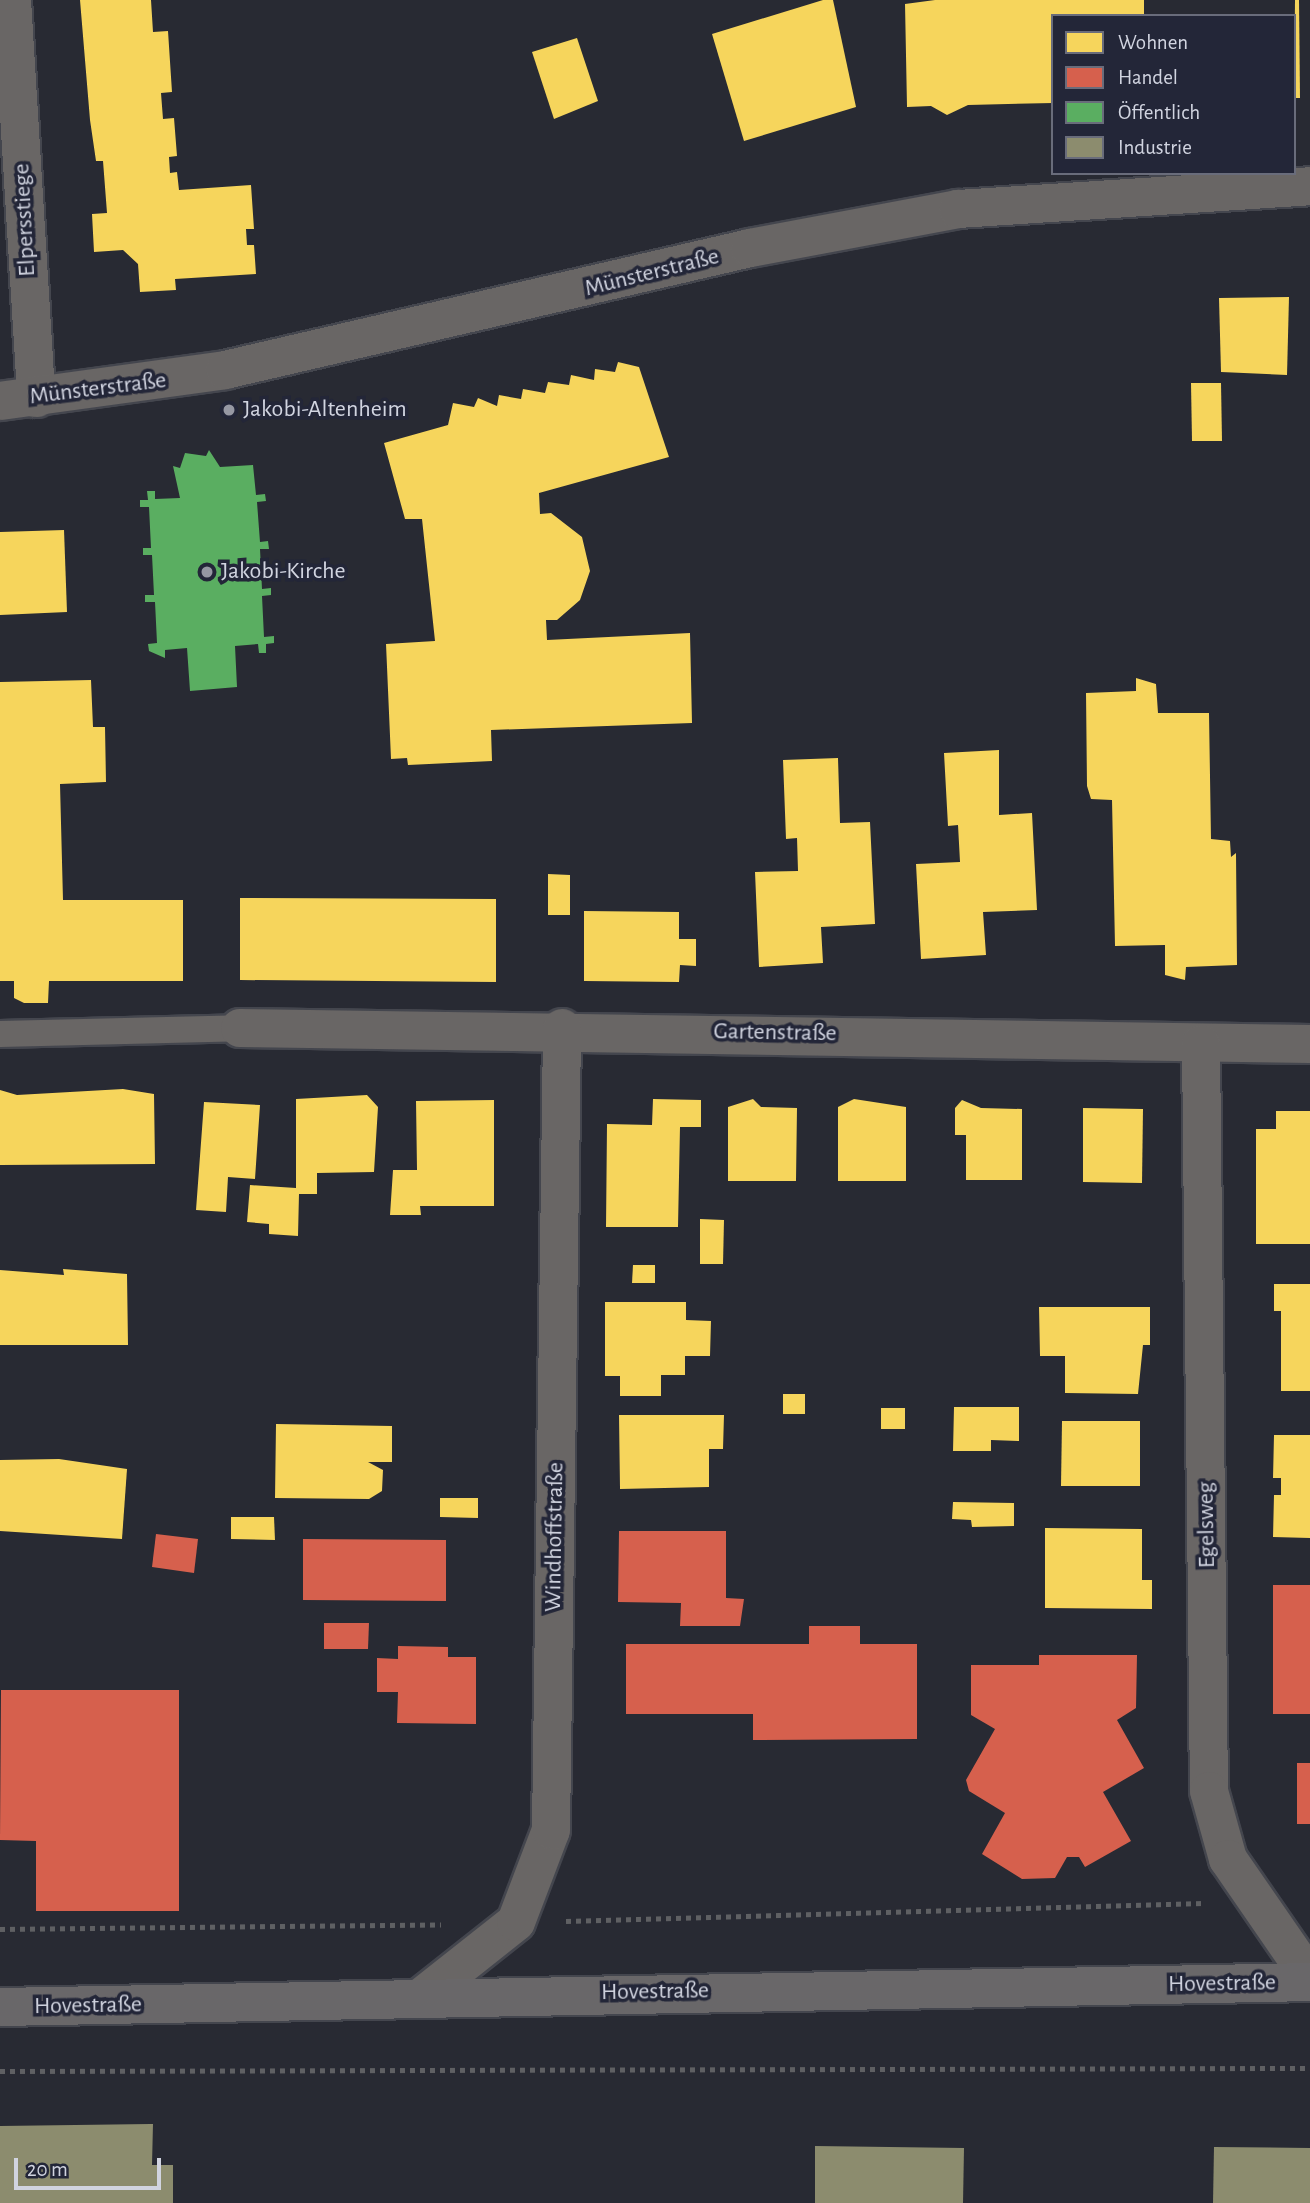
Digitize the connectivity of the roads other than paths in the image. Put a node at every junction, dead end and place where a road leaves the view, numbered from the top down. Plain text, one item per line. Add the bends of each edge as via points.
1 (12, 0) edge
2 (1310, 186) edge
3 (18, 400) edge
4 (240, 1028) joint
5 (562, 1028) junction
6 (0, 1034) edge
7 (1202, 1044) junction
8 (1310, 1044) edge
9 (1310, 1980) edge
10 (424, 1995) junction
11 (0, 2007) edge

1 - 3 street, Elpersstiege
2 - 3 street, Münsterstraße via 958,209 750,248 225,370
4 - 5 street, Gartenstraße
4 - 6 lane
5 - 7 street, Gartenstraße
5 - 10 street, Windhoffstraße via 551,1830 516,1922
7 - 8 street, Gartenstraße
7 - 9 street, Egelsweg via 1209,1791 1228,1859 1252,1902
9 - 10 main road, Hovestraße
10 - 11 main road, Hovestraße

